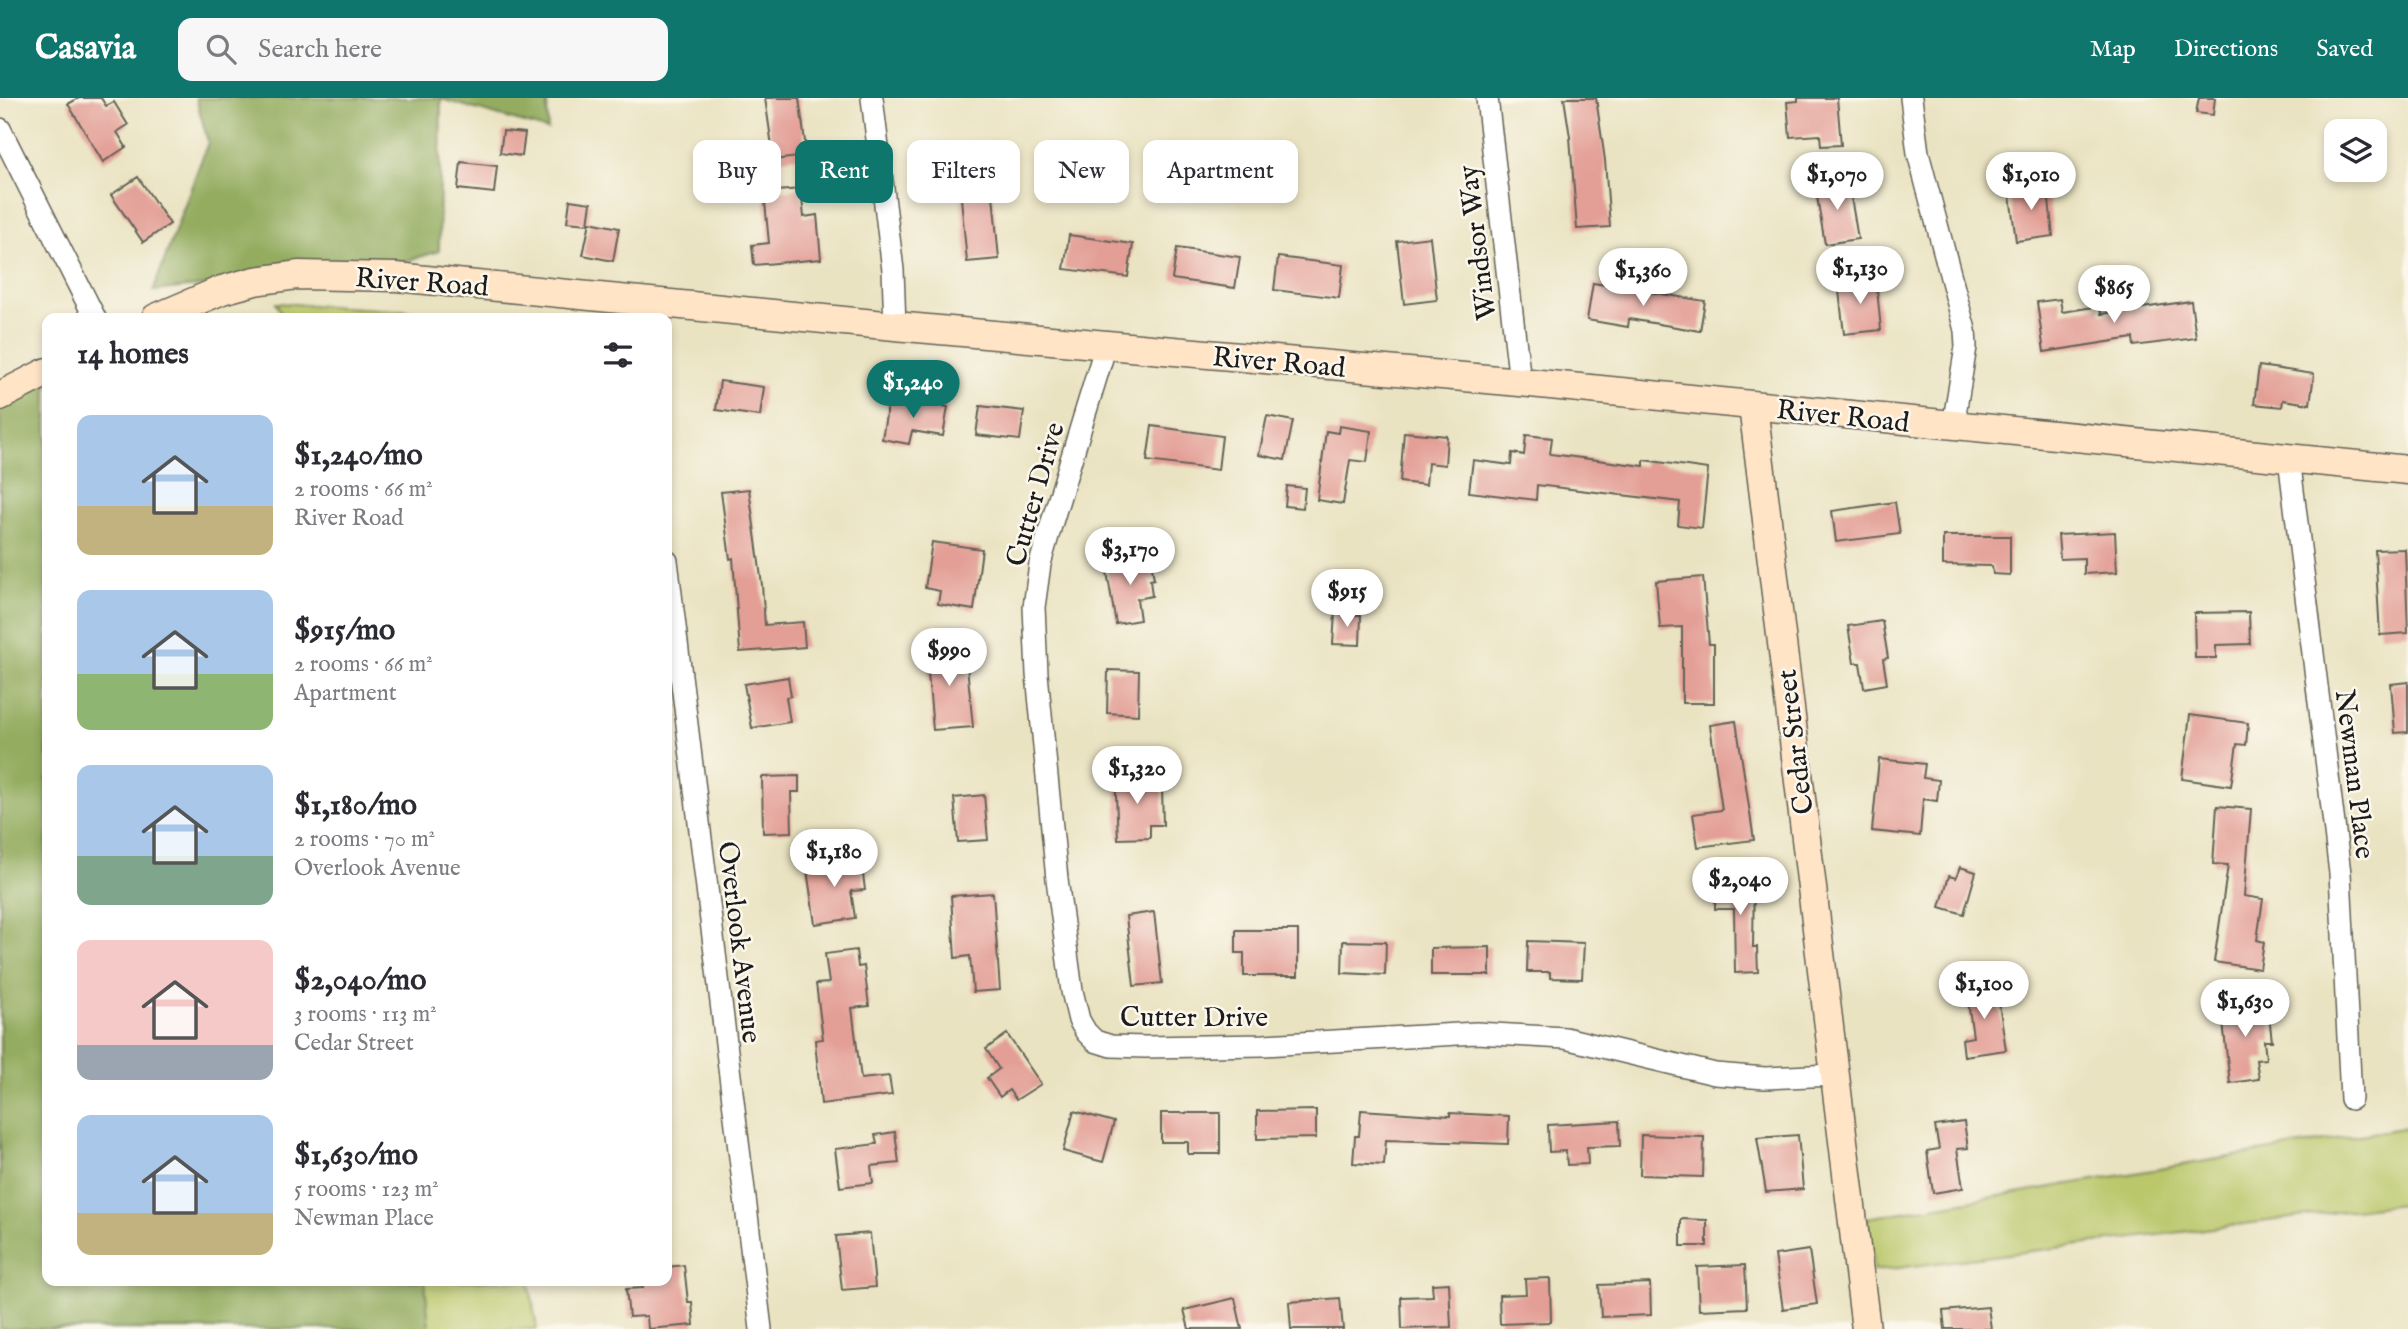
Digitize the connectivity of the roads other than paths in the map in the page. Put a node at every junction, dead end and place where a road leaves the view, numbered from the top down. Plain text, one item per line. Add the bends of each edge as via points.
1 (873, 98) edge
2 (1487, 98) edge
3 (1911, 98) edge
4 (0, 128) edge
5 (637, 309) edge
6 (92, 313) edge
7 (168, 313) edge
8 (895, 326) junction
9 (1106, 345) junction
10 (42, 375) edge
11 (1520, 382) junction
12 (0, 396) edge
13 (1753, 406) junction
14 (1954, 426) junction
15 (2289, 458) junction
16 (2408, 470) edge
17 (672, 602) edge
18 (1834, 1075) junction
19 (2351, 1099) dead end
20 (761, 1329) edge
21 (1866, 1329) edge

1 - 8 street
2 - 11 street, Windsor Way
3 - 14 street via 1918,153 1965,330
4 - 6 street
5 - 7 street, River Road via 396,277 298,275 222,290
5 - 8 street, River Road
8 - 9 street, River Road
9 - 11 street, River Road
9 - 18 street, Cutter Drive via 1040,564 1034,607 1057,879 1072,991 1086,1032 1111,1046 1145,1047 1476,1033 1565,1038 1715,1074 1765,1078
10 - 12 street
11 - 13 street, River Road
13 - 14 street, River Road
13 - 18 street, Cedar Street
14 - 15 street, River Road
15 - 16 street, River Road
15 - 19 street, Newman Place via 2340,873
17 - 20 street, Overlook Avenue
18 - 21 street, Cedar Street

